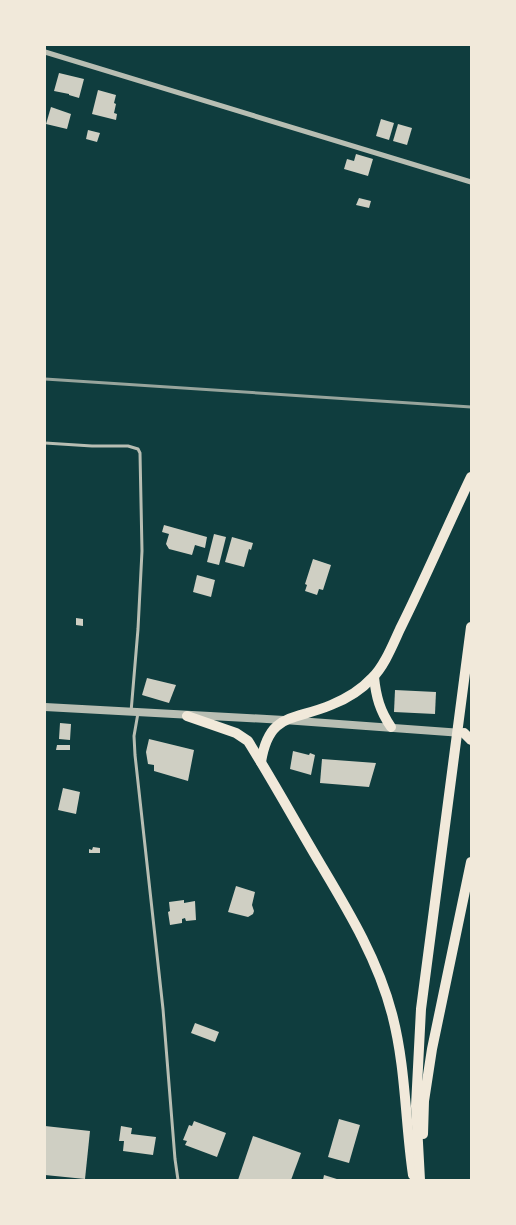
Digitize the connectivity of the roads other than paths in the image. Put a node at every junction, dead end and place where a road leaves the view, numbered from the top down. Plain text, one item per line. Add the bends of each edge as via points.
1 (45, 52) edge
2 (471, 182) edge
3 (45, 442) edge
4 (471, 477) edge
5 (471, 627) edge
6 (374, 677) junction
7 (45, 707) edge
8 (135, 712) junction
9 (187, 716) junction
10 (284, 720) junction
11 (390, 727) junction
12 (469, 736) edge
13 (261, 762) junction
14 (471, 862) edge
15 (178, 1180) edge
16 (414, 1180) edge
17 (420, 1180) edge

1 - 2 street
3 - 8 lane via 128,446 140,453 142,551
4 - 6 highway via 408,613
5 - 17 highway via 418,1040 416,1106
6 - 10 highway via 354,693 330,705
6 - 11 highway via 381,713
7 - 8 street
8 - 9 street
8 - 15 lane via 135,755 164,1009
9 - 10 street
9 - 13 highway via 236,732 248,741
10 - 11 street
10 - 13 highway via 265,741
11 - 12 street
13 - 16 highway via 358,929 379,972 401,1054
14 - 17 highway via 432,1049 424,1101

